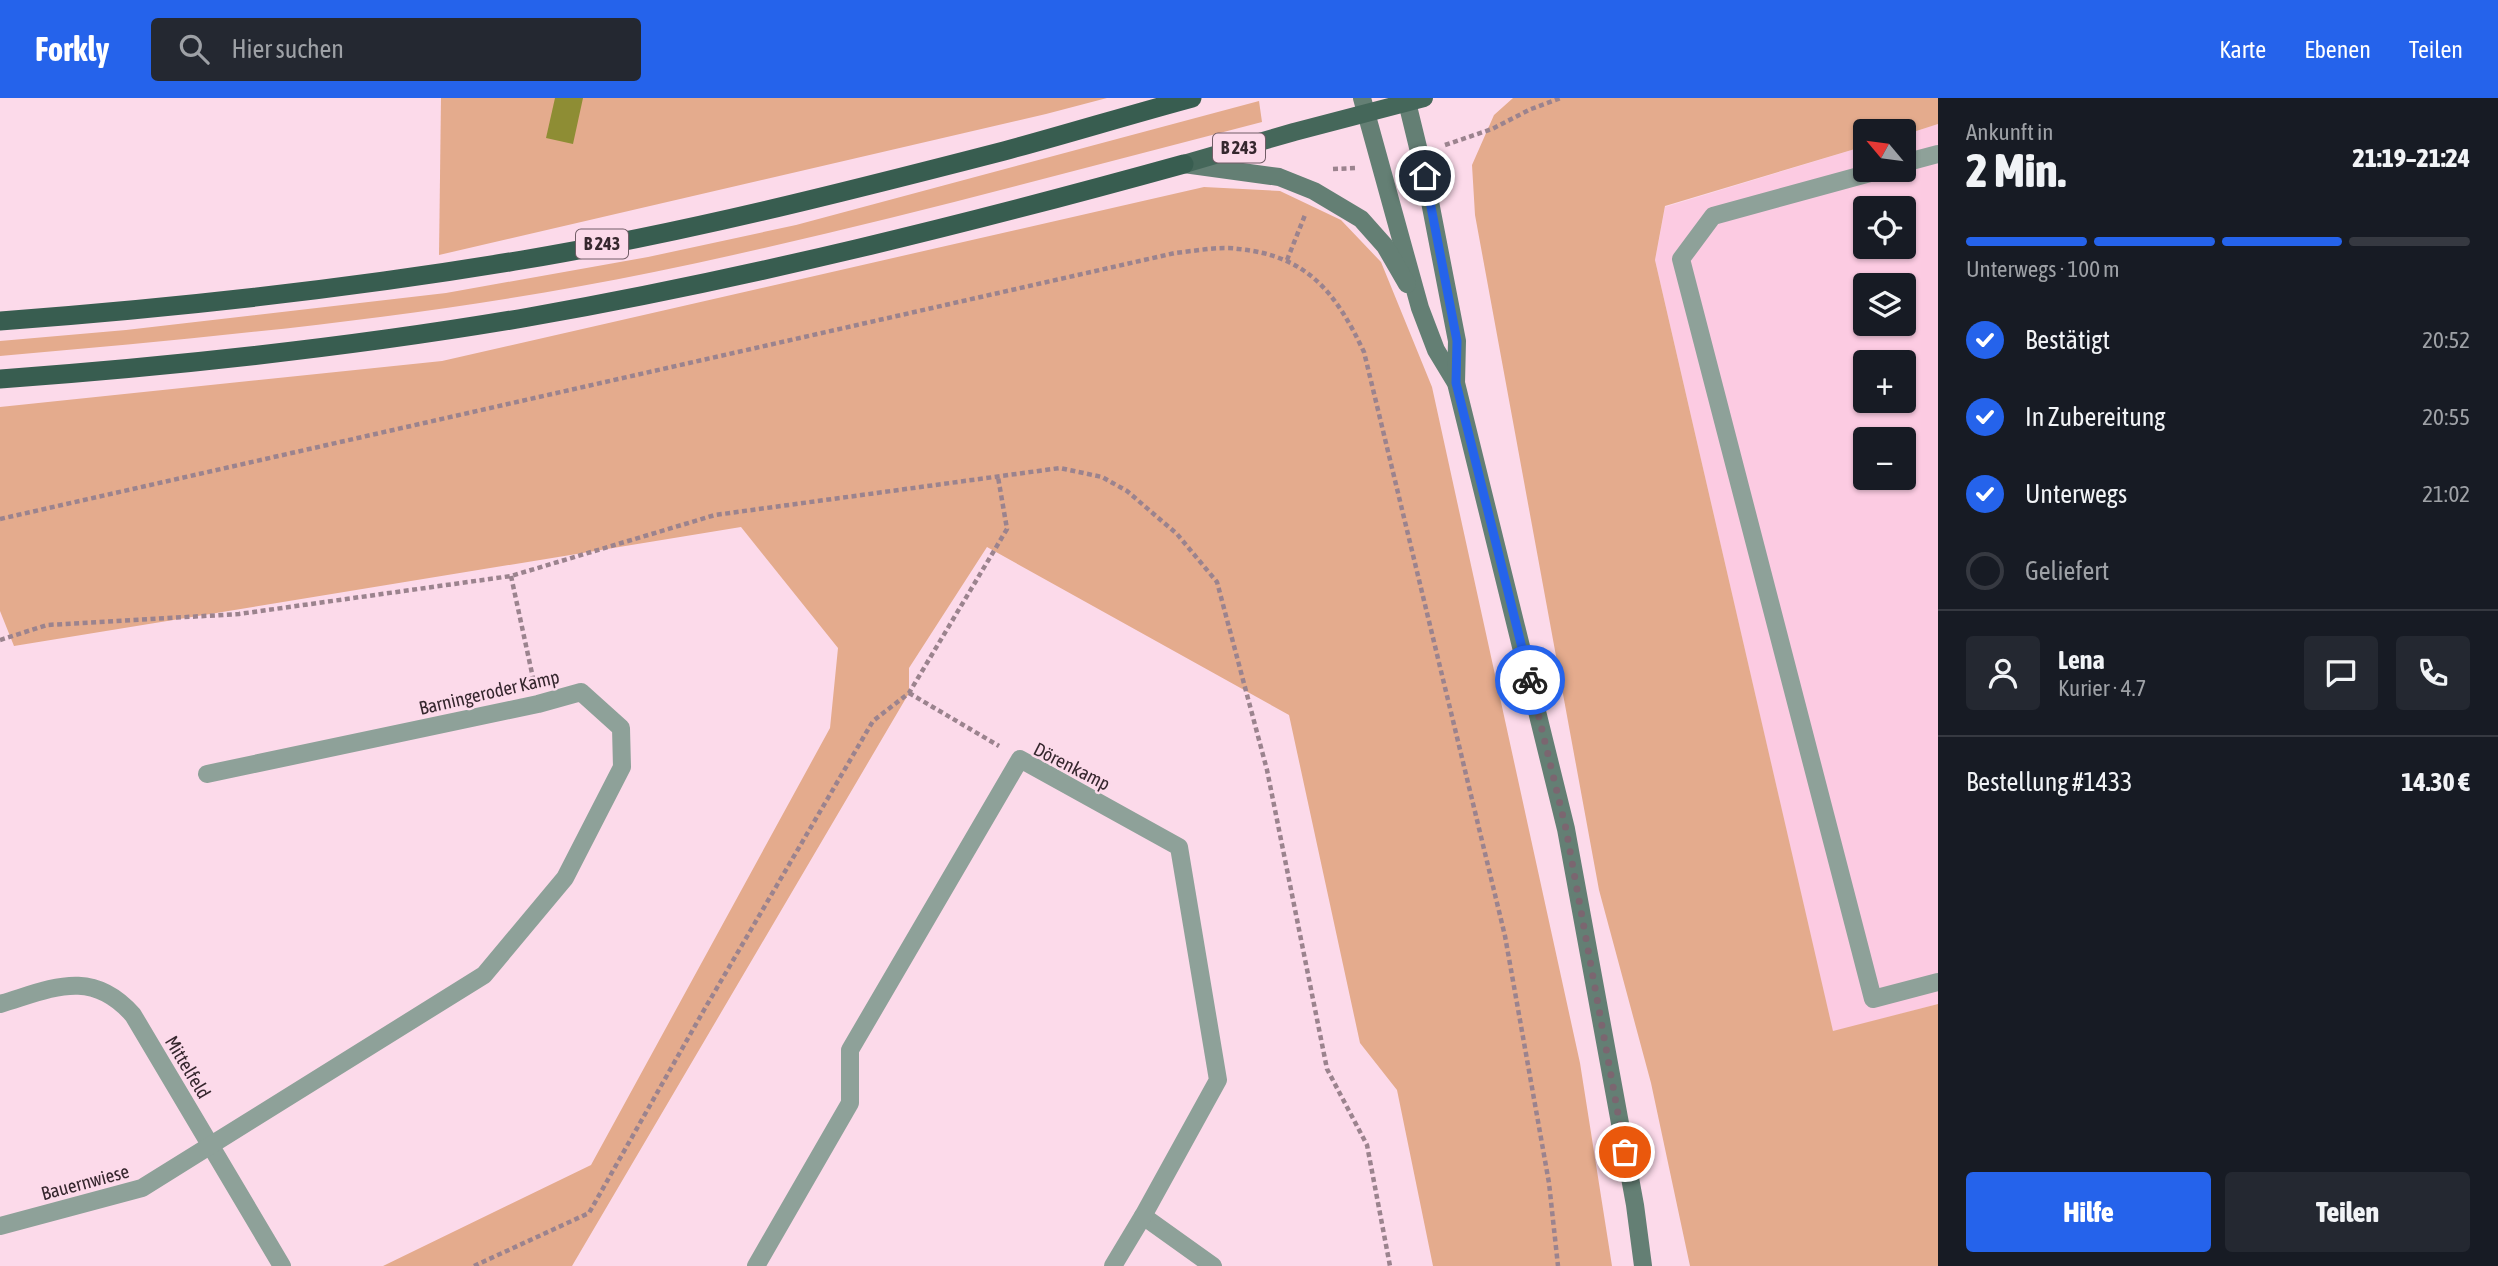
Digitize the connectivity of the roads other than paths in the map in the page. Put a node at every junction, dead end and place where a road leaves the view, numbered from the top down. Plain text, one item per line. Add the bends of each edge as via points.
1 (1192, 98) edge
2 (1412, 100) edge
3 (1364, 106) edge
4 (1938, 154) edge
5 (1916, 160) edge
6 (1184, 164) junction
7 (1853, 178) edge
8 (1420, 308) junction
9 (0, 321) edge
10 (0, 379) edge
11 (1456, 383) junction
12 (208, 774) dead end
13 (1938, 982) edge
14 (0, 1004) edge
15 (211, 1144) junction
16 (1143, 1216) junction
17 (0, 1226) edge
18 (282, 1266) edge
19 (756, 1266) edge
20 (1113, 1266) edge
21 (1213, 1266) edge
22 (1643, 1266) edge

1 - 9 highway, B 243 via 848,190 523,260 197,304
2 - 3 main road, B 243
2 - 11 main road via 1457,341
3 - 6 main road, B 243
3 - 8 main road
4 - 5 street
6 - 8 main road via 1279,177 1361,219 1385,246
6 - 10 highway, B 243 via 859,248 528,317 198,362
7 - 13 street via 1713,216 1681,259 1873,999
8 - 11 main road via 1436,350
11 - 22 main road via 1566,829
12 - 15 street, Barningeroder Kamp via 582,692 621,728 622,768 565,878 484,975
14 - 15 street, Mittelfeld via 64,985 85,984 120,1001
15 - 17 street, Bauernwiese via 142,1188
15 - 18 street, Mittelfeld
16 - 19 street, Dörenkamp via 1218,1080 1179,847 1020,759 850,1050 850,1103
16 - 20 street, Dörenkamp
16 - 21 street

